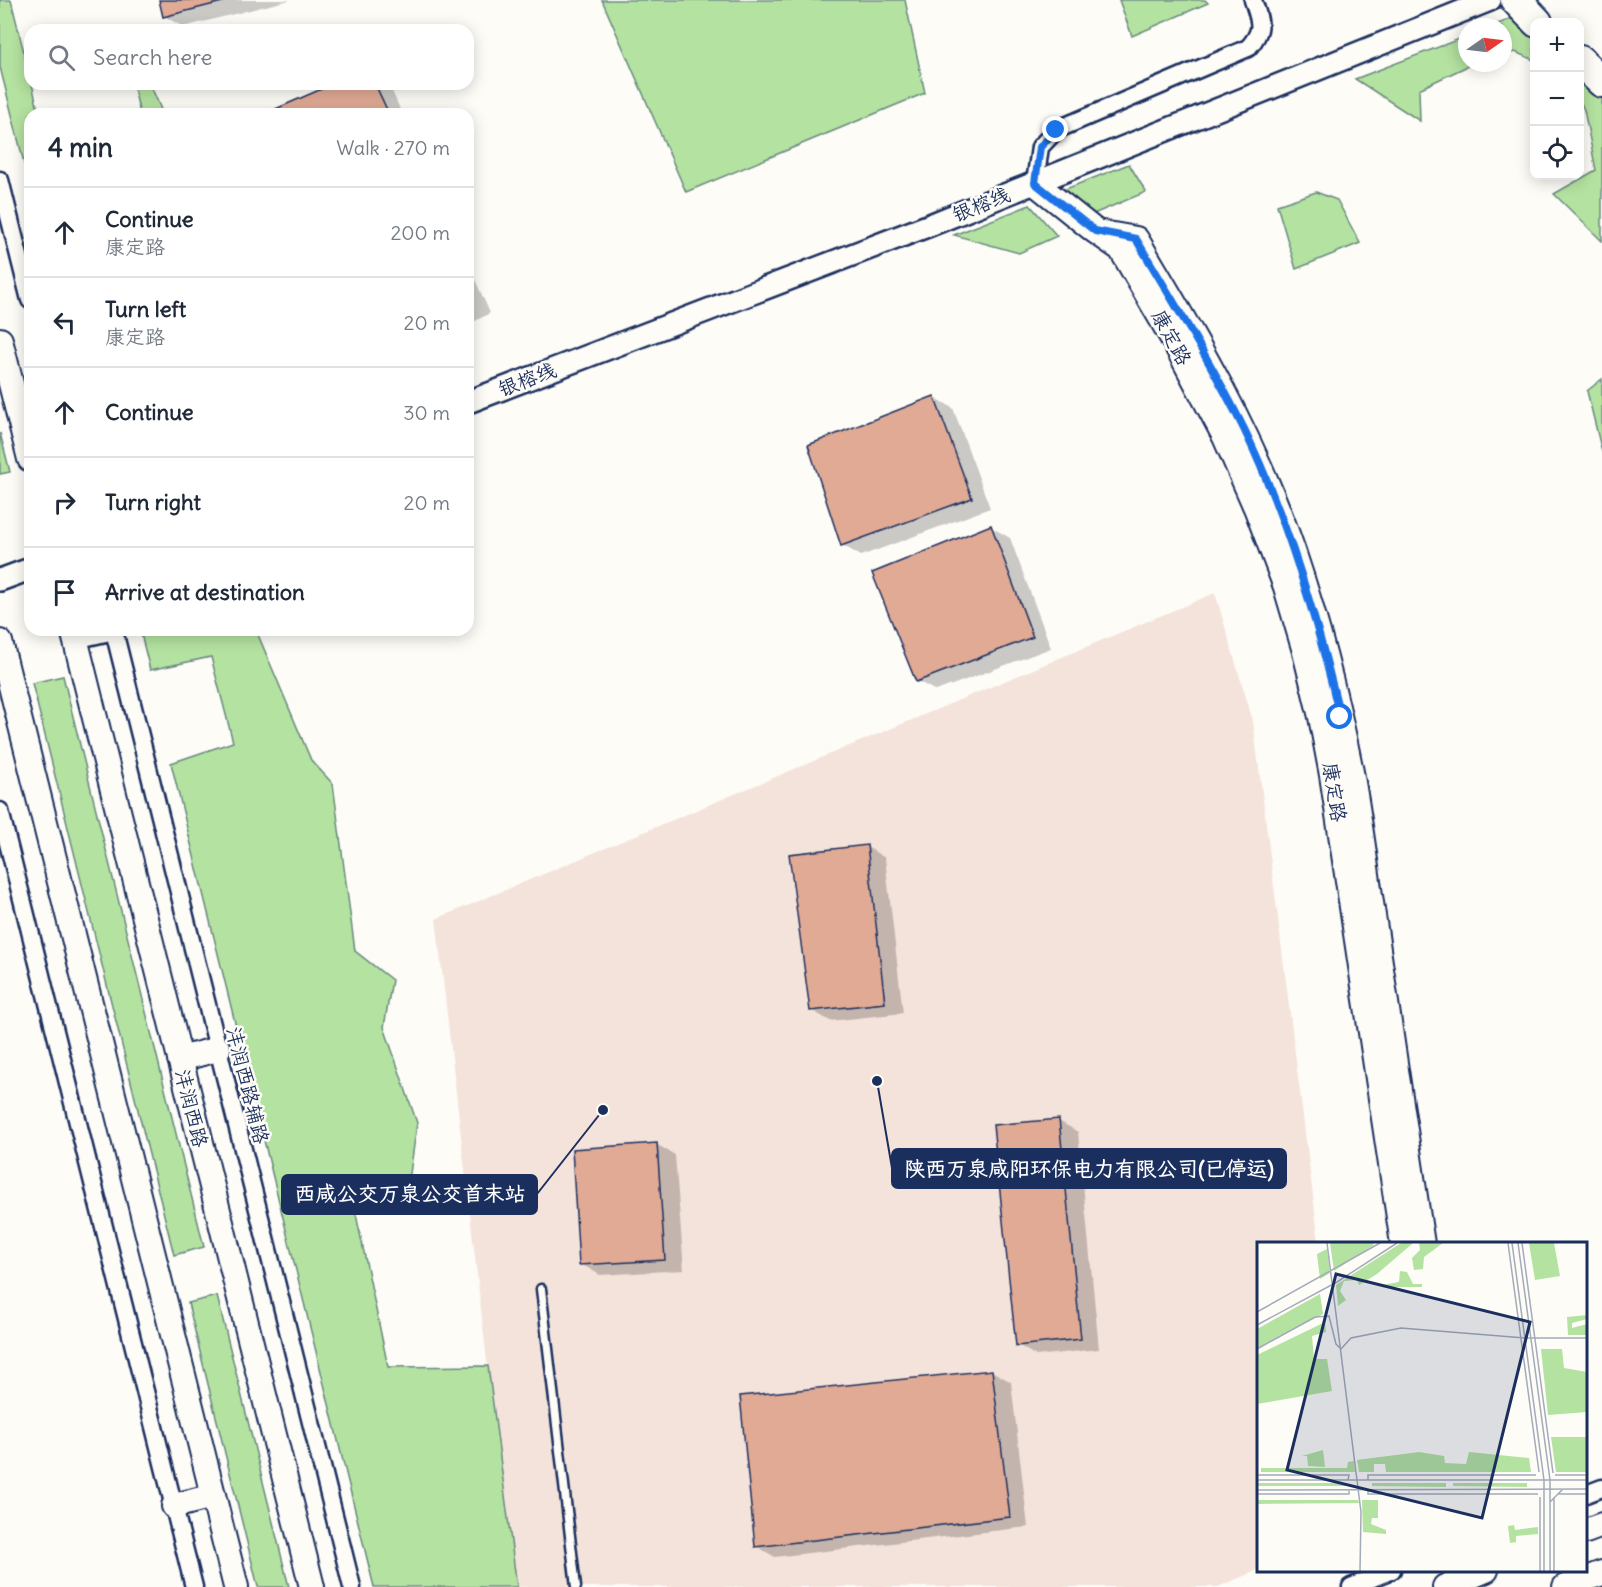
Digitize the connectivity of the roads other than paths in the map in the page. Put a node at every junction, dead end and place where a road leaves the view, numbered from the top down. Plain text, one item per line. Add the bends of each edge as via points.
1 (1253, 0) edge
2 (1491, 0) edge
3 (1516, 0) edge
4 (1533, 18) edge
5 (1584, 65) edge
6 (1602, 82) edge
7 (0, 180) edge
8 (1035, 183) junction
9 (1095, 231) junction
10 (24, 276) edge
11 (0, 340) edge
12 (474, 400) edge
13 (24, 435) edge
14 (24, 571) edge
15 (0, 580) edge
16 (74, 636) edge
17 (115, 636) edge
18 (1, 653) edge
19 (0, 811) edge
20 (218, 1049) junction
21 (180, 1059) junction
22 (1402, 1242) edge
23 (1422, 1242) edge
24 (541, 1289) dead end
25 (1602, 1488) edge
26 (1587, 1494) edge
27 (213, 1496) junction
28 (174, 1506) junction
29 (1602, 1525) edge
30 (1587, 1531) edge
31 (1387, 1572) edge
32 (1602, 1572) edge
33 (194, 1587) edge
34 (236, 1587) edge
35 (312, 1587) edge
36 (352, 1587) edge
37 (576, 1587) edge
38 (1351, 1587) edge
39 (1565, 1587) edge

1 - 8 street via 1260,22 1258,36 1248,48 1056,130 1040,147
2 - 8 street, 银榕线
3 - 4 highway
5 - 6 highway
7 - 10 street
8 - 9 main road
8 - 12 street, 银榕线
9 - 22 main road, 康定路 via 1121,249 1226,437 1282,576 1304,648 1332,775
9 - 23 main road, 康定路 via 1136,239 1244,430 1293,550 1327,661 1352,780
11 - 13 main road
14 - 15 street
16 - 21 main road, 沣润西路
17 - 20 street, 沣润西路辅路
18 - 27 main road
19 - 28 street
20 - 21 main road
20 - 36 street, 沣润西路辅路
21 - 35 main road, 沣润西路
24 - 37 lane
25 - 26 street
27 - 28 main road
27 - 34 main road
28 - 33 street
29 - 30 main road
31 - 38 street
32 - 39 main road

